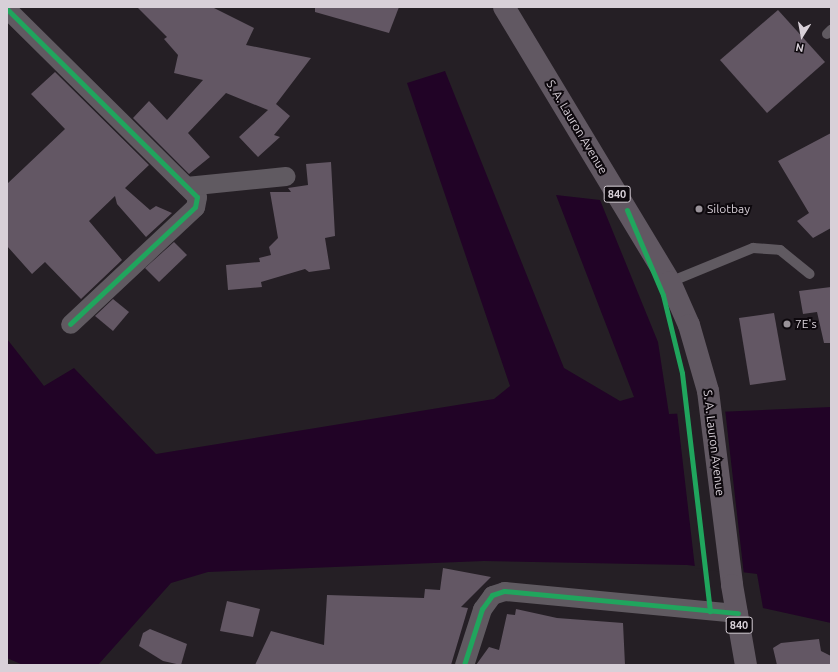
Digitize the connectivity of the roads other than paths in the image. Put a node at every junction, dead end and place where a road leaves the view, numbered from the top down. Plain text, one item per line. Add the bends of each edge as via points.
1 (504, 7) edge
2 (7, 9) edge
3 (286, 176) dead end
4 (186, 186) junction
5 (810, 274) dead end
6 (670, 282) junction
7 (70, 324) dead end
8 (738, 613) junction
9 (464, 665) edge
10 (746, 665) edge

1 - 6 highway, S. A. Lauron Avenue / 840
2 - 4 street
3 - 4 street
4 - 7 street via 197,197 196,207
5 - 6 lane via 780,250 753,248
6 - 8 highway, S. A. Lauron Avenue / 840 via 689,325 708,391 732,585
8 - 9 street via 504,591 492,595 482,609
8 - 10 highway, S. A. Lauron Avenue / 840

